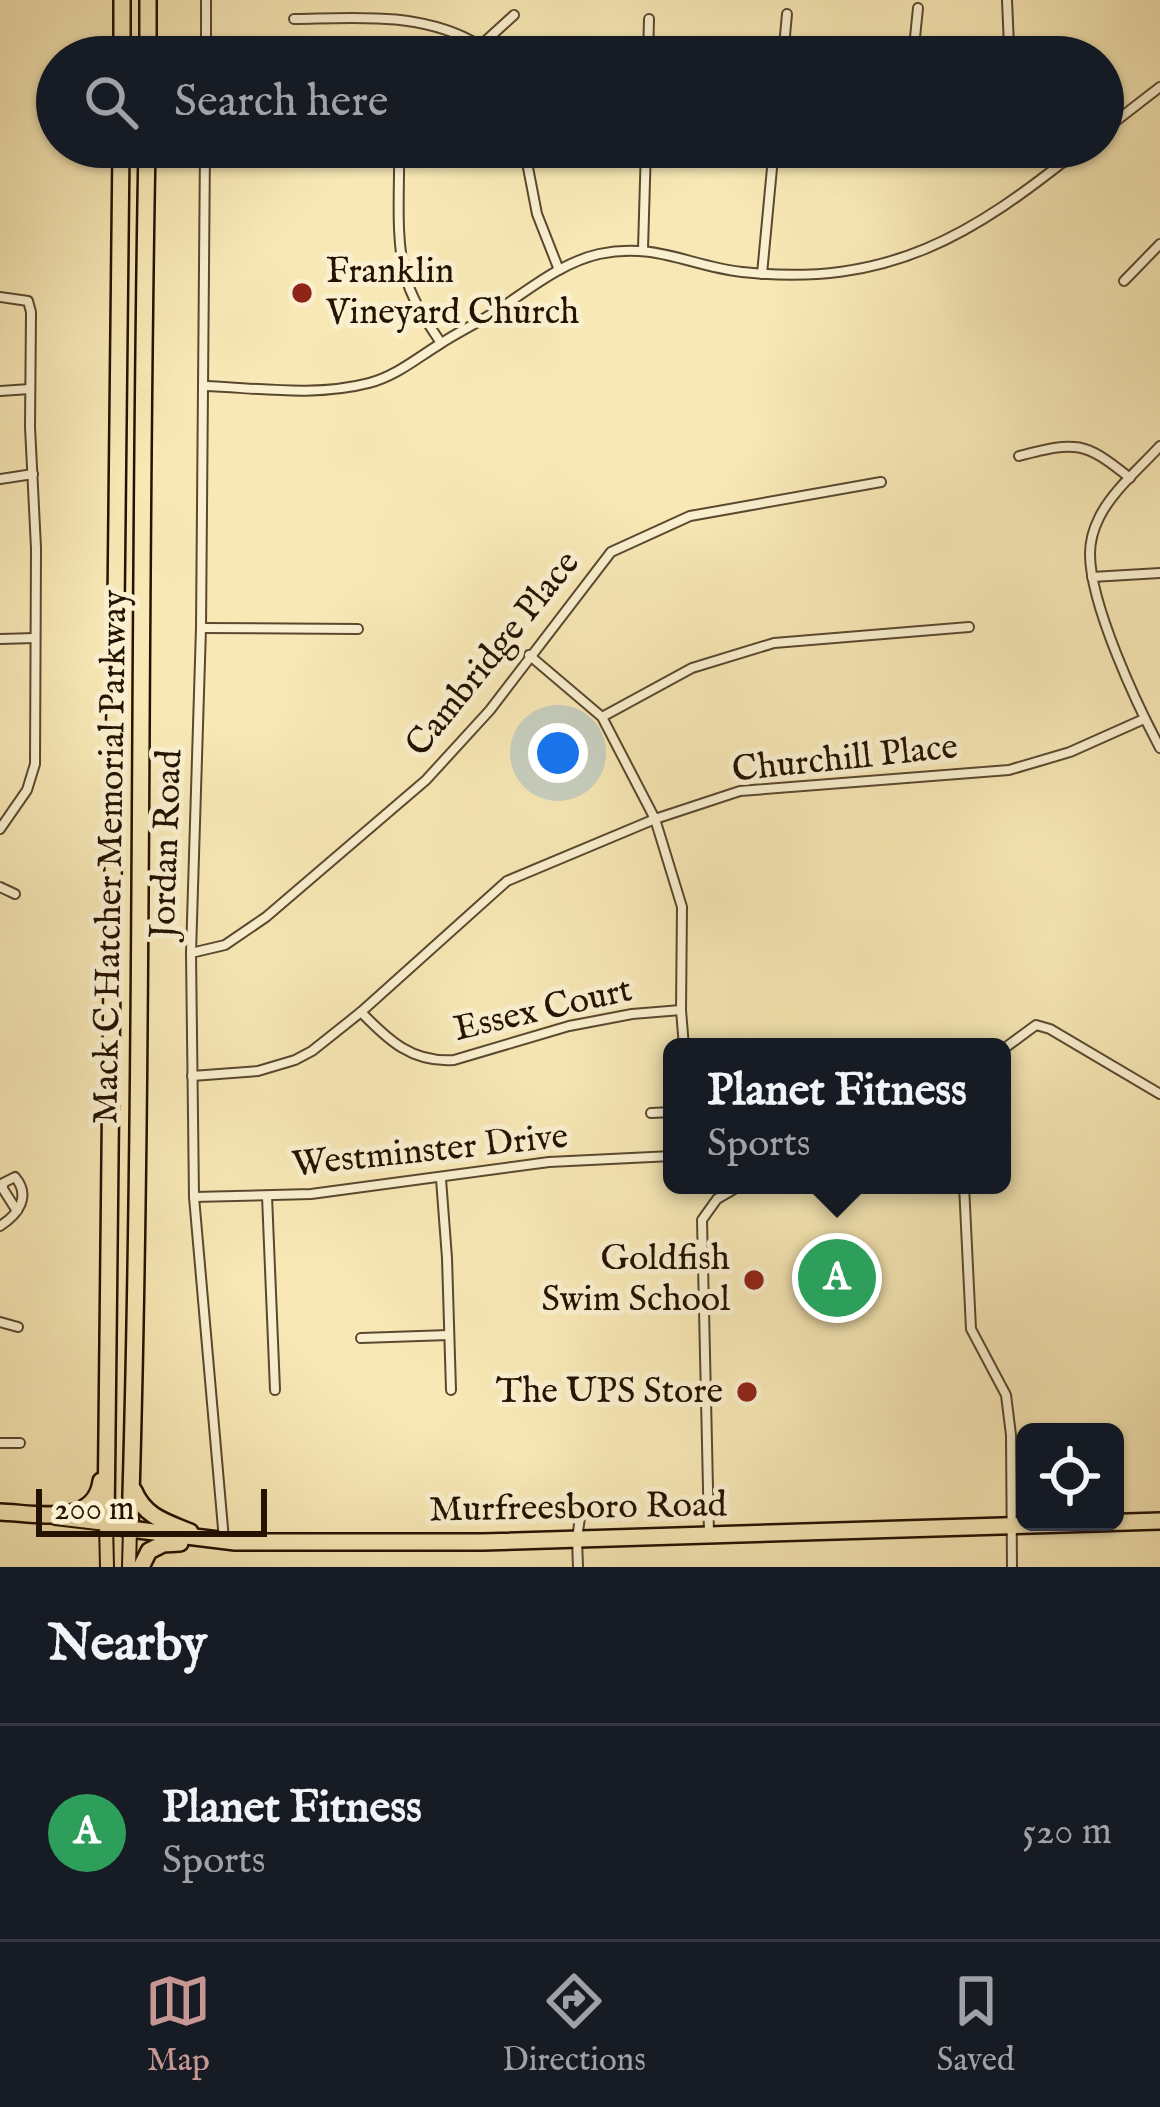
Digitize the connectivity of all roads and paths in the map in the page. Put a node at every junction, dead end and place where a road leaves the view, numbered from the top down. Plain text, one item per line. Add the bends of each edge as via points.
1 (122, 0) edge
2 (148, 0) edge
3 (206, 0) edge
4 (1007, 0) edge
5 (918, 8) dead end
6 (787, 14) dead end
7 (514, 15) dead end
8 (295, 19) dead end
9 (649, 19) dead end
10 (122, 36) edge
11 (148, 36) edge
12 (206, 36) edge
13 (461, 36) edge
14 (491, 36) edge
15 (649, 36) edge
16 (785, 36) edge
17 (916, 36) edge
18 (1008, 36) edge
19 (1160, 87) edge
20 (1124, 114) edge
21 (121, 168) edge
22 (147, 168) edge
23 (205, 168) edge
24 (399, 168) edge
25 (528, 168) edge
26 (645, 168) edge
27 (772, 168) edge
28 (1054, 168) edge
29 (1160, 244) edge
30 (643, 249) junction
31 (1152, 253) junction
32 (1160, 262) edge
33 (559, 270) junction
34 (762, 274) junction
35 (1124, 280) dead end
36 (0, 297) edge
37 (441, 344) junction
38 (205, 386) junction
39 (29, 389) junction
40 (0, 391) edge
41 (1160, 446) edge
42 (1019, 456) dead end
43 (33, 474) junction
44 (1130, 478) junction
45 (0, 479) edge
46 (881, 482) dead end
47 (1160, 573) edge
48 (1092, 577) junction
49 (969, 627) dead end
50 (201, 628) junction
51 (358, 629) dead end
52 (35, 638) junction
53 (0, 639) edge
54 (529, 656) junction
55 (602, 717) junction
56 (1144, 719) junction
57 (1160, 748) edge
58 (655, 819) junction
59 (0, 829) edge
60 (0, 887) edge
61 (15, 894) dead end
62 (190, 953) junction
63 (682, 1010) junction
64 (361, 1012) junction
65 (684, 1038) edge
66 (1011, 1043) edge
67 (192, 1076) junction
68 (1160, 1094) edge
69 (663, 1112) edge
70 (651, 1113) dead end
71 (663, 1156) edge
72 (441, 1179) junction
73 (726, 1194) edge
74 (964, 1194) edge
75 (268, 1196) junction
76 (194, 1197) junction
77 (17, 1211) dead end
78 (0, 1226) edge
79 (0, 1322) edge
80 (18, 1327) dead end
81 (449, 1336) junction
82 (361, 1338) dead end
83 (108, 1383) junction
84 (275, 1390) dead end
85 (451, 1390) dead end
86 (0, 1443) edge
87 (20, 1443) dead end
88 (132, 1487) junction
89 (590, 1507) dead end
90 (0, 1513) edge
91 (1160, 1521) edge
92 (106, 1524) junction
93 (1011, 1526) junction
94 (130, 1529) junction
95 (710, 1534) junction
96 (578, 1538) junction
97 (216, 1541) junction
98 (107, 1567) edge
99 (129, 1567) edge
100 (141, 1567) edge
101 (578, 1567) edge
102 (1012, 1567) edge

1 - 10 highway
2 - 11 highway
3 - 12 street
4 - 18 street
5 - 17 street
6 - 16 street
7 - 14 street
8 - 13 street via 417,21
9 - 15 street
19 - 20 street
21 - 83 highway, Mack C Hatcher Memorial Parkway
22 - 88 highway, Mack C Hatcher Memorial Parkway
23 - 38 street, Jordan Road
24 - 37 street via 405,277
25 - 33 street
26 - 30 street
27 - 34 street
28 - 34 street via 981,222 910,256 838,271
29 - 31 street
30 - 33 street
30 - 34 street
31 - 32 street
31 - 35 street
33 - 37 street
36 - 39 street via 28,301
37 - 38 street via 367,384 274,392
38 - 50 street, Jordan Road
39 - 40 street
39 - 43 street
41 - 44 street
42 - 44 street via 1077,447
43 - 45 street
43 - 52 street
44 - 48 street via 1096,524
46 - 54 street, Cambridge Place via 690,516 611,553
47 - 48 street
48 - 56 street
49 - 55 street via 774,643 692,668
50 - 51 street
50 - 62 street, Jordan Road
52 - 53 street
52 - 59 street via 35,764
54 - 55 street
54 - 62 street, Cambridge Place via 426,780 266,917 225,945
55 - 58 street
56 - 57 street
56 - 58 street, Churchill Place via 1009,770 740,791
58 - 63 street via 682,907
58 - 64 street, Churchill Place via 507,881
60 - 61 street
62 - 67 street, Jordan Road
63 - 64 street, Essex Court via 569,1026 443,1061 400,1049
63 - 65 street
64 - 67 street, Churchill Place via 296,1060
66 - 68 street via 1036,1025 1050,1029
67 - 76 street, Jordan Road
69 - 70 street
71 - 72 street, Westminster Drive
72 - 75 street, Westminster Drive
72 - 81 street
73 - 95 street via 703,1220
74 - 93 street via 970,1329 1006,1396
75 - 76 street, Westminster Drive
75 - 84 street
76 - 97 street, Jordan Road
77 - 78 street
79 - 80 street
81 - 82 street
81 - 85 street
83 - 90 highway via 101,1488 93,1503 64,1514
83 - 92 highway, Mack C Hatcher Memorial Parkway
86 - 87 street
88 - 94 highway, Mack C Hatcher Memorial Parkway
88 - 97 highway via 155,1518
89 - 96 street via 581,1510
90 - 92 main road, Murfreesboro Road
91 - 93 highway, Murfreesboro Road
92 - 94 highway, Murfreesboro Road
92 - 98 main road, Mack C Hatcher Memorial Parkway
93 - 95 highway, Murfreesboro Road
93 - 102 street
94 - 97 highway, Murfreesboro Road
94 - 99 main road, Mack C Hatcher Memorial Parkway
95 - 96 highway, Murfreesboro Road
96 - 97 highway, Murfreesboro Road
96 - 101 street
97 - 100 highway via 164,1544 149,1550

